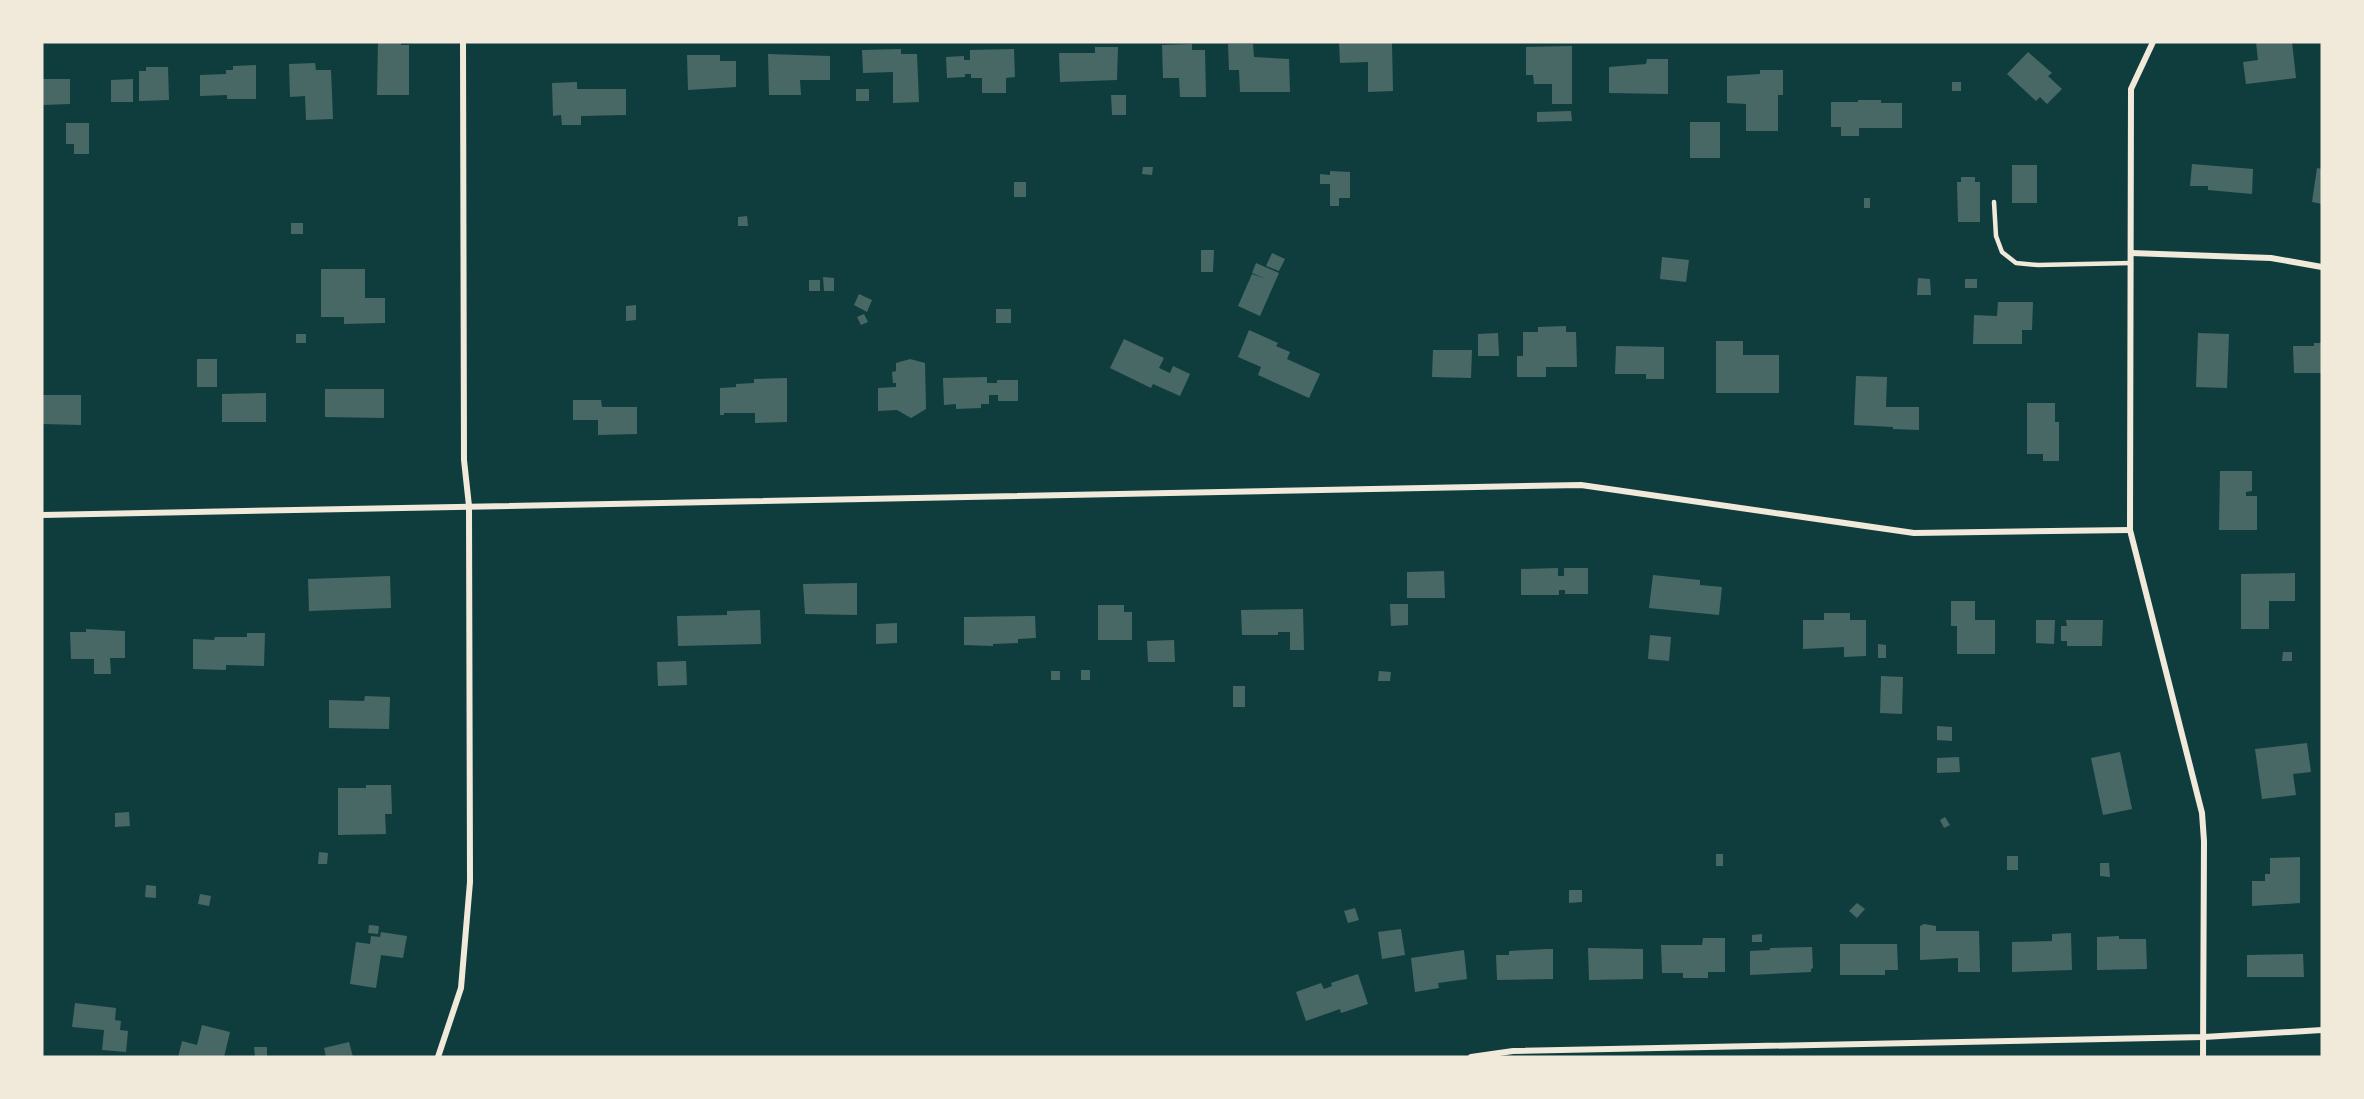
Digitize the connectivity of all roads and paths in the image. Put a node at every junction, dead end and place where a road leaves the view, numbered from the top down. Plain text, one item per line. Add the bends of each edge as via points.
1 (463, 42) edge
2 (2153, 42) edge
3 (1994, 202) dead end
4 (2131, 253) junction
5 (2131, 263) junction
6 (2322, 267) edge
7 (469, 506) junction
8 (42, 515) edge
9 (2130, 530) junction
10 (2322, 1030) edge
11 (2204, 1037) junction
12 (438, 1057) edge
13 (1472, 1057) edge
14 (2203, 1057) edge

1 - 7 street via 464,460
2 - 4 street via 2131,89
3 - 5 lane via 1995,236 2002,252 2016,263
4 - 5 street
4 - 6 street via 2271,258
5 - 9 street
7 - 8 street
7 - 9 street via 1581,485 1914,533
7 - 12 street via 470,882 460,988
9 - 11 street via 2202,813
10 - 11 street
11 - 13 street via 1513,1051
11 - 14 street

